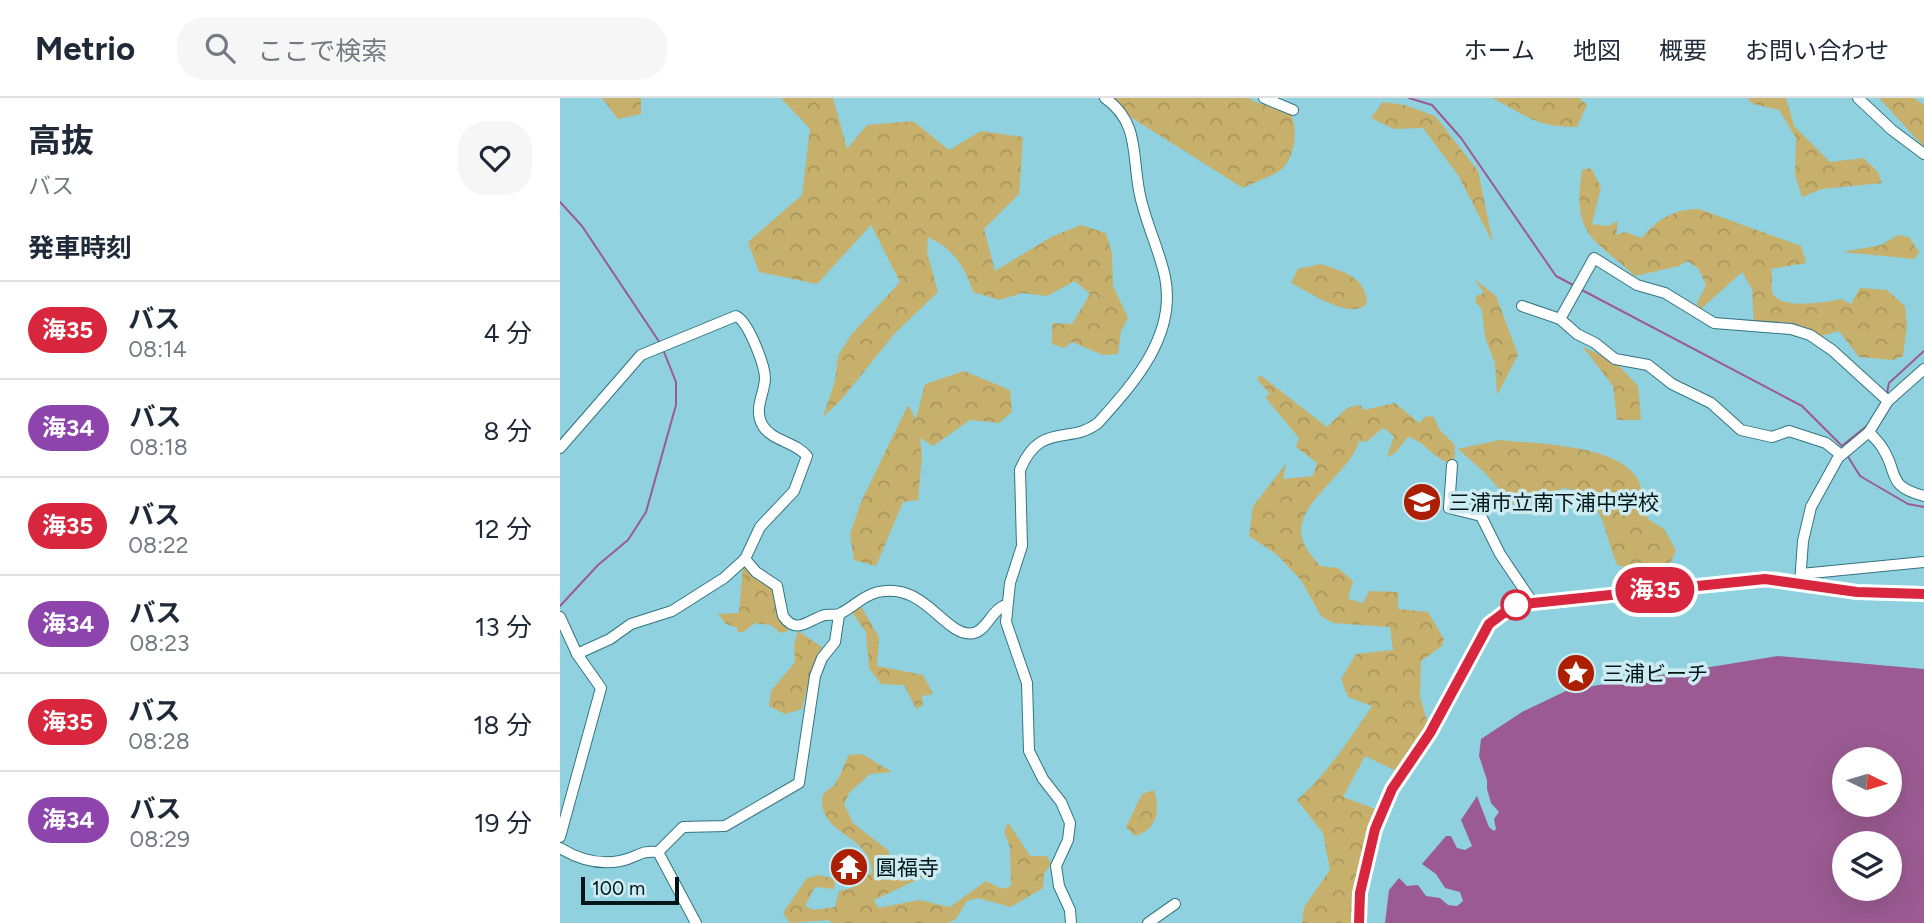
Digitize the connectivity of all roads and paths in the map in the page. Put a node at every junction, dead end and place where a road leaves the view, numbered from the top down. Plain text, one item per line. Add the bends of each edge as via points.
1 (1105, 98) edge
2 (1265, 98) edge
3 (1857, 98) edge
4 (1293, 110) dead end
5 (1924, 154) edge
6 (1522, 306) dead end
7 (1560, 319) junction
8 (1924, 369) edge
9 (1886, 399) junction
10 (1869, 432) junction
11 (560, 448) edge
12 (1841, 454) junction
13 (1452, 465) dead end
14 (1924, 496) edge
15 (745, 559) junction
16 (1924, 562) edge
17 (1800, 578) junction
18 (1924, 594) edge
19 (1533, 603) junction
20 (1006, 606) junction
21 (839, 615) junction
22 (560, 617) edge
23 (577, 654) junction
24 (560, 837) edge
25 (560, 848) edge
26 (658, 852) junction
27 (1175, 904) dead end
28 (696, 923) edge
29 (1071, 923) edge
30 (1148, 923) edge
31 (1359, 923) edge

1 - 20 street via 1128,122 1140,196 1166,286 1163,320 1144,369 1092,428 1046,439 1025,458 1020,470 1022,546
2 - 4 street
3 - 5 street
6 - 7 street
7 - 9 street via 1594,258 1714,323 1798,330 1832,350
7 - 12 street via 1609,356 1648,365 1672,384 1711,403 1741,430 1772,438 1789,431 1826,443
8 - 9 street
9 - 10 street
10 - 12 street
10 - 14 street via 1884,450 1893,479
11 - 15 street via 635,359 732,317 742,318 764,369 758,406 762,425 807,456 794,491 760,527
12 - 17 street via 1811,507
13 - 19 street via 1449,508 1481,516
15 - 21 street via 777,586 783,616 791,624 804,626 825,615
15 - 23 street via 672,611 631,624
16 - 17 street
17 - 18 main road via 1857,592
17 - 19 main road
19 - 31 main road via 1513,606 1489,624 1430,733 1392,789 1375,829 1360,893
20 - 21 street via 997,609 974,633 959,629 901,591 864,597
20 - 29 street via 1009,635 1027,683 1029,751 1070,823 1056,866
21 - 26 street via 835,642 815,676 799,783 725,826 683,827
22 - 23 street
23 - 24 street via 601,688
25 - 26 street via 597,861
26 - 28 street
27 - 30 street

